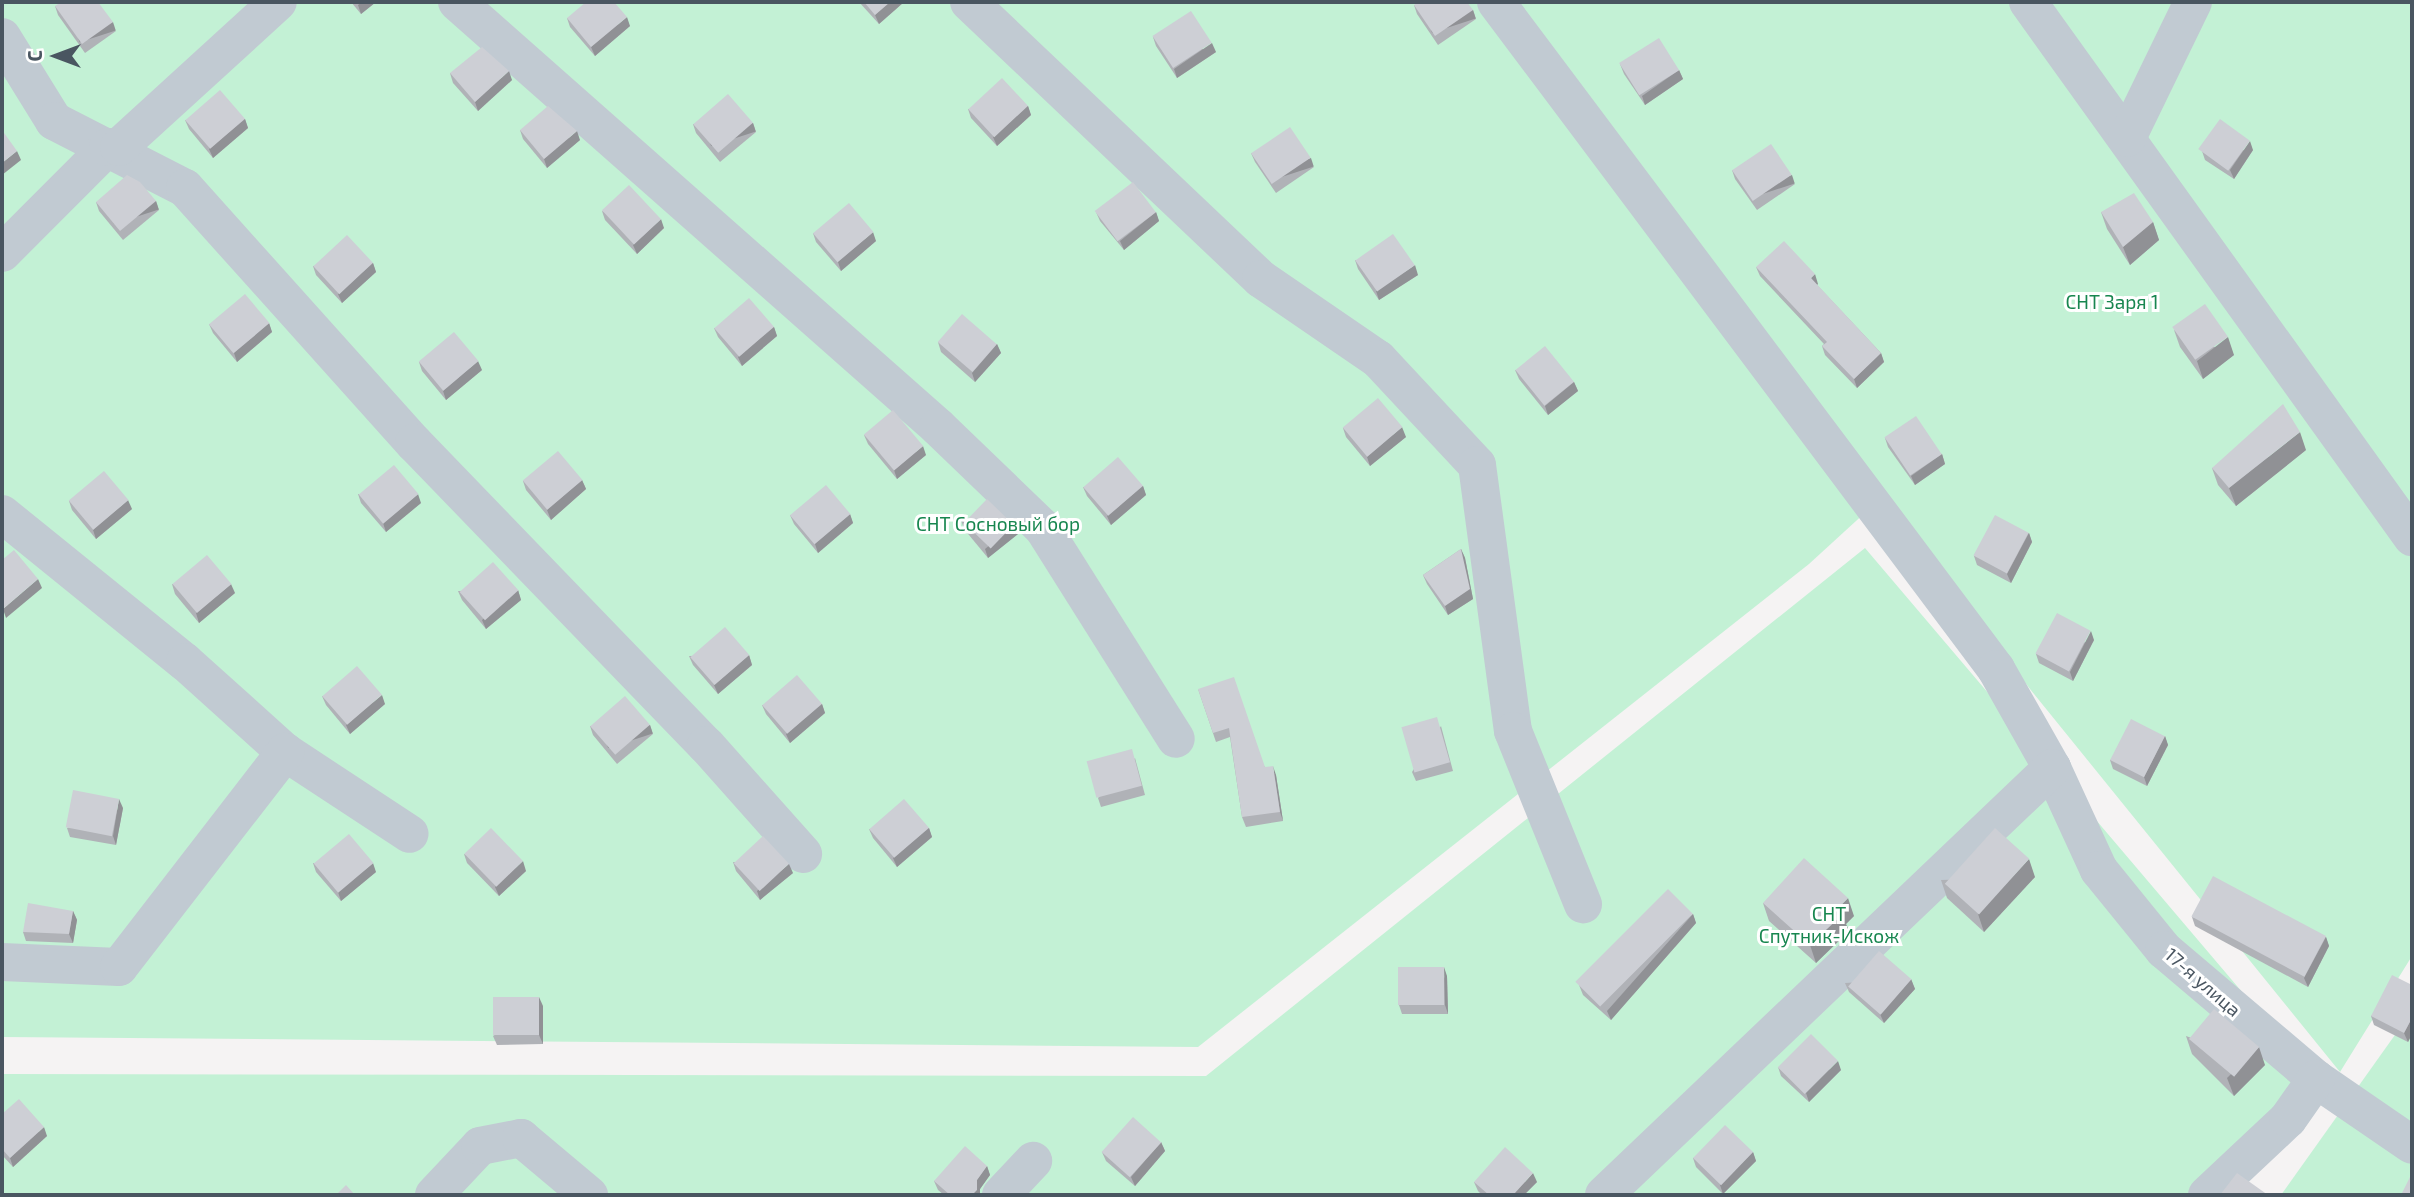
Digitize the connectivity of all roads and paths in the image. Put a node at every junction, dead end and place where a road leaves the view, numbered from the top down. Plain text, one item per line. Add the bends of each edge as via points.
1 (278, 2) edge
2 (457, 2) edge
3 (969, 2) edge
4 (1496, 2) edge
5 (2028, 2) edge
6 (2193, 2) edge
7 (2, 37) edge
8 (2127, 138) junction
9 (108, 147) junction
10 (2, 253) edge
11 (2, 514) edge
12 (2412, 537) edge
13 (1176, 739) dead end
14 (285, 752) junction
15 (2052, 768) junction
16 (410, 834) dead end
17 (803, 854) dead end
18 (1583, 904) dead end
19 (2, 962) edge
20 (2316, 1079) junction
21 (2412, 1145) edge
22 (1033, 1161) dead end
23 (434, 1195) edge
24 (589, 1195) edge
25 (1001, 1195) edge
26 (1604, 1195) edge
27 (2207, 1195) edge

1 - 9 street via 119,147
2 - 13 street via 938,428 1043,528
3 - 18 street via 1261,279 1378,359 1477,465 1513,731
4 - 15 street, 17-я улица via 1996,669
5 - 8 street
6 - 8 street
7 - 9 street via 54,121
8 - 12 street
9 - 10 street
9 - 17 street via 184,188 414,443 706,745
11 - 14 street via 185,662
14 - 16 street
14 - 19 street via 119,967
15 - 20 street, 17-я улица via 2099,870 2164,950
15 - 26 street
20 - 21 street, 17-я улица
20 - 27 street via 2288,1119
22 - 25 street
23 - 24 street via 480,1146 521,1139

